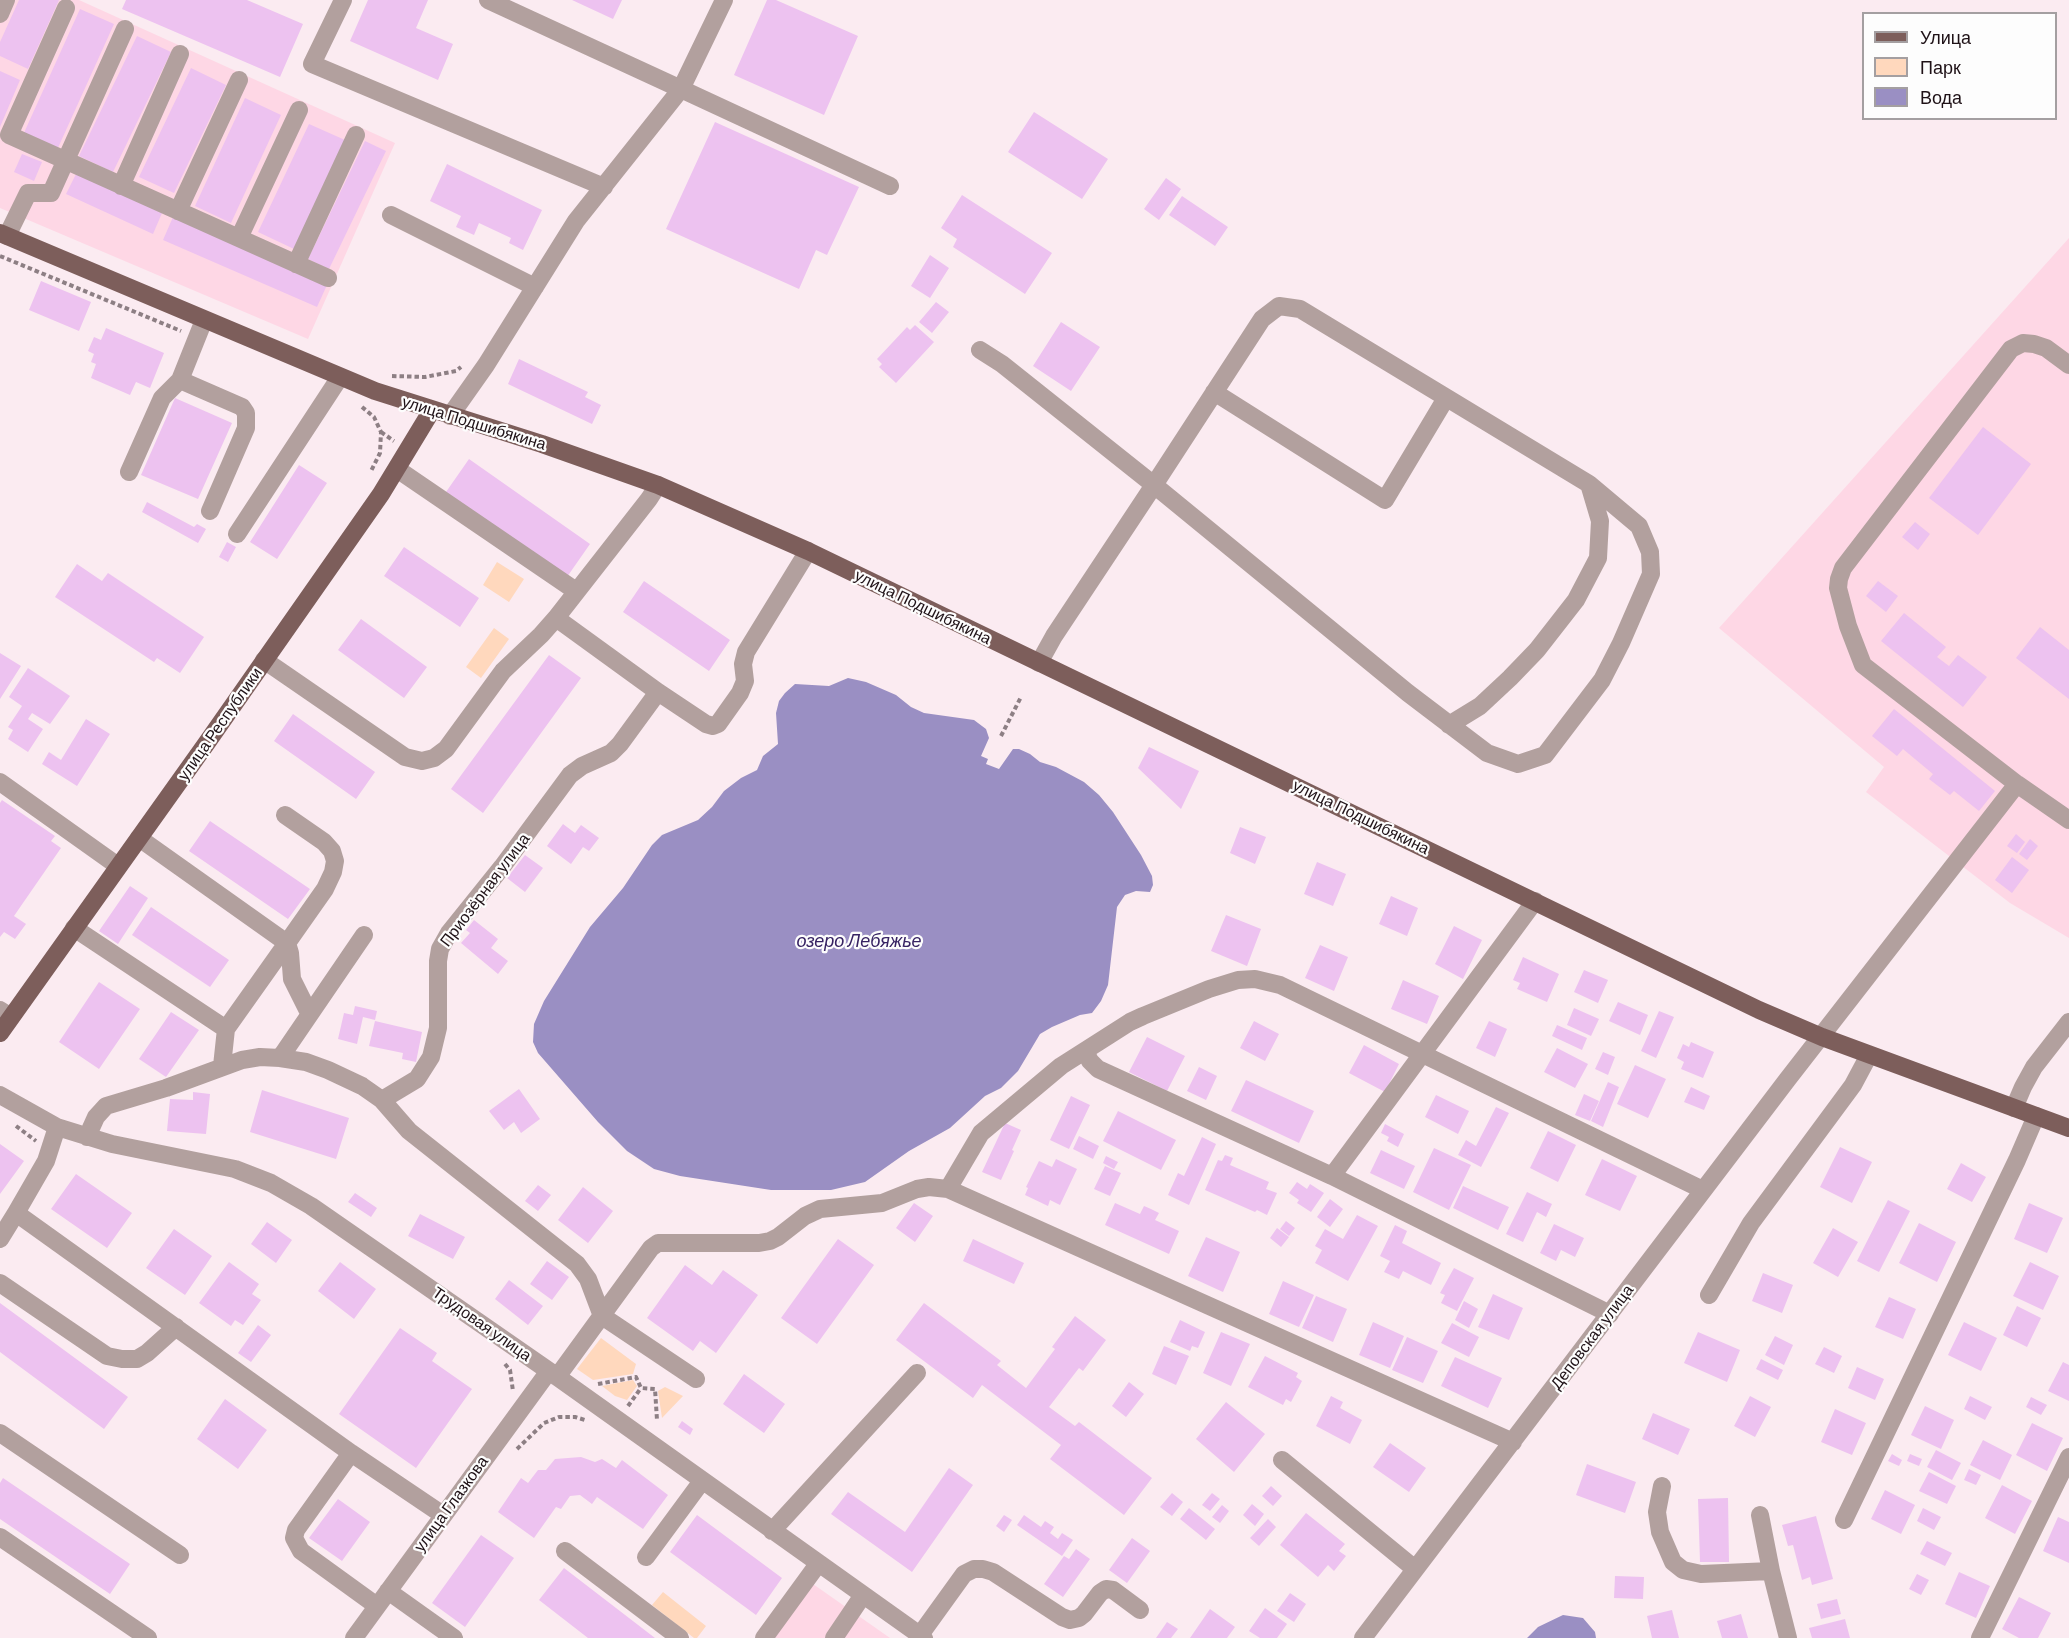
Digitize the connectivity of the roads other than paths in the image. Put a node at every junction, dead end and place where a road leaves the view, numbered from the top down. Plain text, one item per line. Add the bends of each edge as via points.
1 (6, 0) edge
2 (343, 0) edge
3 (488, 0) edge
4 (724, 0) edge
5 (66, 8) dead end
6 (0, 14) edge
7 (125, 30) dead end
8 (180, 54) dead end
9 (239, 80) dead end
10 (681, 89) junction
11 (299, 110) dead end
12 (356, 135) dead end
13 (66, 161) junction
14 (121, 186) junction
15 (890, 186) dead end
16 (604, 187) junction
17 (178, 211) junction
18 (391, 215) dead end
19 (4, 234) edge
20 (239, 238) junction
21 (296, 264) junction
22 (328, 278) dead end
23 (535, 287) junction
24 (204, 320) junction
25 (980, 350) dead end
26 (2069, 365) edge
27 (340, 377) junction
28 (180, 380) junction
29 (1214, 392) junction
30 (1446, 398) junction
31 (432, 410) junction
32 (450, 416) junction
33 (397, 469) junction
34 (129, 472) dead end
35 (1589, 484) junction
36 (658, 485) junction
37 (1154, 485) junction
38 (210, 510) dead end
39 (237, 534) dead end
40 (808, 551) junction
41 (576, 591) junction
42 (556, 618) junction
43 (264, 660) junction
44 (1039, 663) junction
45 (658, 692) junction
46 (1449, 725) junction
47 (0, 782) edge
48 (2017, 784) junction
49 (285, 815) dead end
50 (2069, 820) edge
51 (139, 838) junction
52 (118, 866) junction
53 (1535, 901) junction
54 (74, 928) junction
55 (364, 934) dead end
56 (287, 943) junction
57 (6, 1013) edge
58 (309, 1013) junction
59 (2069, 1022) edge
60 (226, 1029) junction
61 (0, 1033) edge
62 (1822, 1037) junction
63 (1085, 1052) junction
64 (1420, 1054) junction
65 (1869, 1055) junction
66 (280, 1058) junction
67 (222, 1066) junction
68 (0, 1095) edge
69 (382, 1100) junction
70 (2014, 1108) junction
71 (2036, 1116) junction
72 (57, 1127) junction
73 (2069, 1128) edge
74 (87, 1137) junction
75 (1332, 1176) junction
76 (948, 1189) junction
77 (1703, 1190) junction
78 (16, 1213) junction
79 (0, 1239) edge
80 (0, 1283) edge
81 (1709, 1295) dead end
82 (1610, 1314) junction
83 (602, 1316) junction
84 (176, 1327) junction
85 (917, 1373) dead end
86 (553, 1374) junction
87 (696, 1379) dead end
88 (0, 1432) edge
89 (1514, 1442) junction
90 (351, 1453) junction
91 (2069, 1457) edge
92 (1282, 1460) dead end
93 (702, 1481) junction
94 (1662, 1486) dead end
95 (443, 1515) junction
96 (1760, 1515) dead end
97 (1844, 1520) dead end
98 (772, 1531) junction
99 (0, 1537) edge
100 (565, 1551) dead end
101 (180, 1555) dead end
102 (646, 1557) dead end
103 (818, 1564) junction
104 (1415, 1569) junction
105 (1771, 1571) junction
106 (388, 1591) junction
107 (863, 1595) junction
108 (377, 1606) junction
109 (1140, 1610) dead end
110 (922, 1637) edge
111 (148, 1638) edge
112 (354, 1638) edge
113 (454, 1638) edge
114 (680, 1638) edge
115 (764, 1638) edge
116 (834, 1638) edge
117 (1363, 1638) edge
118 (1788, 1638) edge
119 (1980, 1638) edge

1 - 6 street
2 - 16 street via 312,64
3 - 10 street
4 - 10 street
5 - 13 street via 9,135
7 - 13 street
8 - 14 street
9 - 17 street
10 - 15 street
10 - 16 street
11 - 20 street
12 - 21 street
13 - 14 street
13 - 19 street via 51,193 28,193
14 - 17 street
16 - 23 street via 576,221
17 - 20 street
18 - 23 street
19 - 24 main road, улица Подшибякина
20 - 21 street
21 - 22 street
23 - 32 street
24 - 27 main road, улица Подшибякина
24 - 28 street
25 - 37 street
26 - 48 street via 2034,344 2023,343 2011,349 1843,568 1839,579 1842,606 1863,664
27 - 31 main road, улица Подшибякина
27 - 39 street
28 - 34 street via 162,398
28 - 38 street via 242,407 246,413 246,428
29 - 30 street via 1262,319 1279,306 1300,309
29 - 30 street via 1385,500
29 - 37 street
30 - 35 street
31 - 32 main road, улица Подшибякина
31 - 33 main road, улица Республики
32 - 36 main road, улица Подшибякина
33 - 41 street
33 - 43 main road, улица Республики
35 - 46 street via 1600,521 1598,558 1576,600 1510,678 1480,706
35 - 46 street via 1639,526 1650,552 1651,574 1602,680 1545,754 1518,764 1487,753
36 - 40 main road, улица Подшибякина
36 - 41 street
37 - 44 street
37 - 46 street
40 - 44 main road, улица Подшибякина
40 - 45 street via 746,652 745,681 718,724 706,724
41 - 42 street
42 - 43 street via 503,671 446,749 422,761 405,757
42 - 45 street
43 - 51 main road, улица Республики
44 - 53 main road, улица Подшибякина
45 - 69 street, Приозёрная улица via 611,753 570,775 444,942 438,961 438,1028 431,1058 417,1079
47 - 52 street
48 - 50 street
48 - 62 street, Деповская улица
49 - 56 street via 324,842 335,861 325,889
51 - 52 main road, улица Республики
51 - 56 street
52 - 54 main road, улица Республики
53 - 62 main road, улица Подшибякина
53 - 64 street
54 - 57 main road, улица Республики
54 - 60 street
55 - 58 street
56 - 58 street via 292,979
56 - 60 street
57 - 61 main road, улица Республики
58 - 66 street
59 - 70 street via 2034,1067
60 - 67 street
62 - 65 main road, улица Подшибякина
62 - 77 street, Деповская улица
63 - 64 street via 1143,1016 1209,989 1255,979 1280,985
63 - 75 street via 1098,1069
63 - 76 street via 1061,1066 981,1133
64 - 75 street
64 - 77 street
65 - 70 main road, улица Подшибякина
65 - 81 street via 1853,1085 1751,1223
66 - 67 street via 251,1058
66 - 69 street via 328,1070
67 - 74 street via 106,1106
68 - 72 street, Трудовая улица
69 - 83 street via 409,1131 577,1264 588,1279
70 - 71 main road, улица Подшибякина
71 - 73 main road, улица Подшибякина
71 - 97 street
72 - 74 street, Трудовая улица
72 - 78 street via 46,1161
74 - 86 street, Трудовая улица via 235,1169 271,1183 311,1206
75 - 82 street
76 - 83 street, улица Глазкова via 923,1188 882,1203 820,1209 770,1241 658,1243
76 - 89 street
77 - 82 street, Деповская улица
78 - 79 street
78 - 84 street
80 - 84 street via 106,1356 137,1359
82 - 89 street, Деповская улица
83 - 86 street, улица Глазкова
83 - 87 street
84 - 90 street
85 - 98 street
86 - 93 street, Трудовая улица
86 - 95 street, улица Глазкова
88 - 101 street
89 - 104 street, Деповская улица
90 - 95 street
90 - 108 street via 294,1538 301,1551
91 - 119 street
92 - 104 street
93 - 98 street, Трудовая улица
93 - 102 street
94 - 105 street via 1657,1512 1660,1532 1673,1562 1683,1570 1701,1574
95 - 106 street, улица Глазкова
96 - 105 street
98 - 103 street, Трудовая улица
99 - 111 street
100 - 114 street
103 - 107 street, Трудовая улица
103 - 115 street
104 - 117 street, Деповская улица
105 - 118 street
106 - 108 street, улица Глазкова
106 - 113 street
107 - 110 street, Трудовая улица
107 - 116 street
108 - 112 street, улица Глазкова
109 - 110 street via 1106,1589 1084,1614 1070,1620 993,1572 974,1569 964,1574

